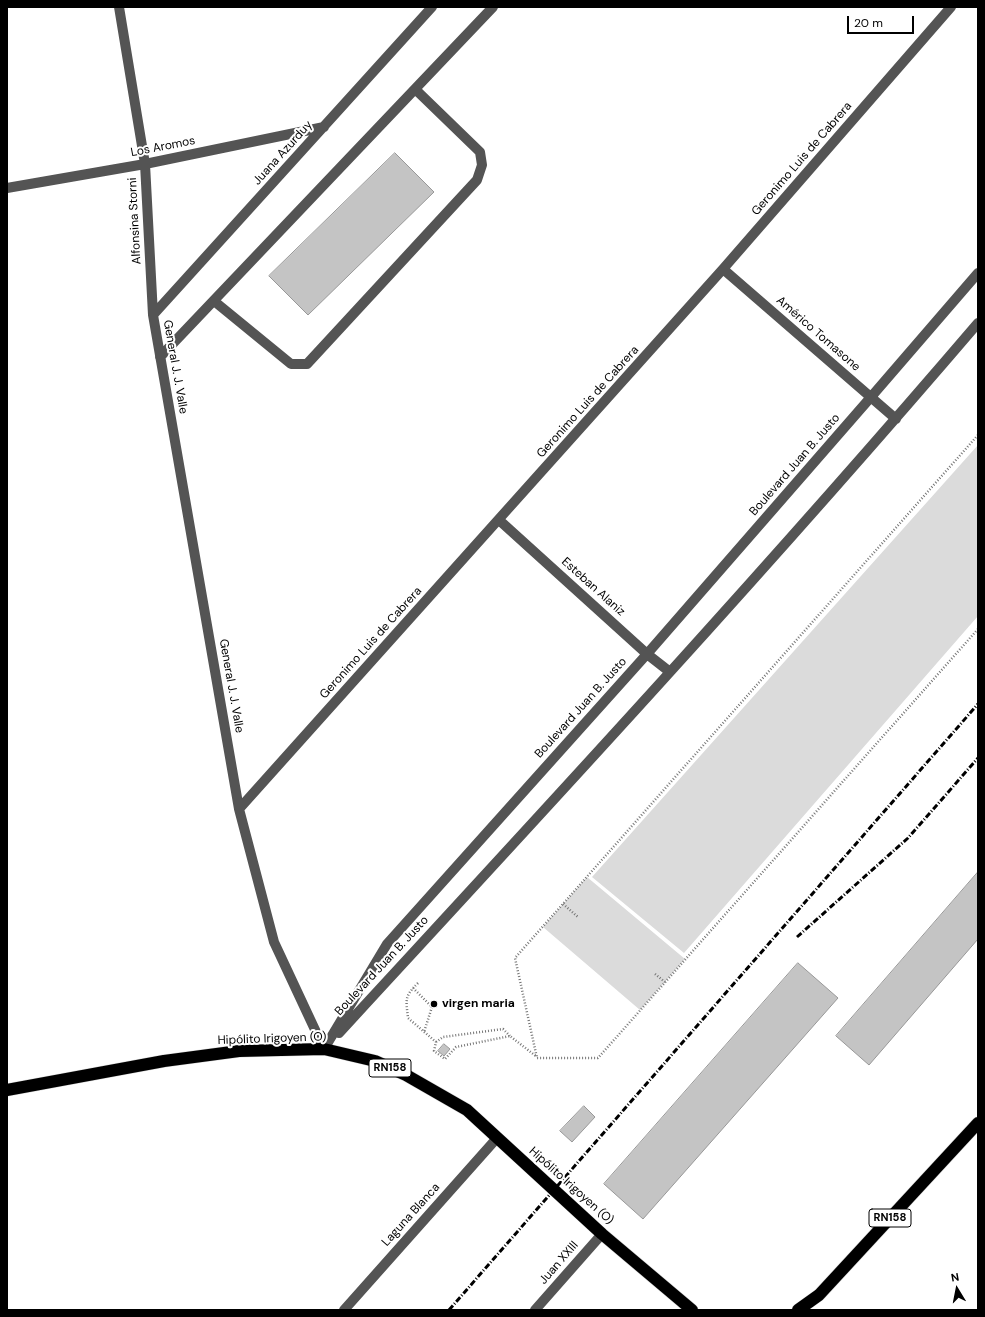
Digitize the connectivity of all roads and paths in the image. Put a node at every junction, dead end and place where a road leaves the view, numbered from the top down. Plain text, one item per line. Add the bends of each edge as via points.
1 (119, 7) edge
2 (432, 7) edge
3 (493, 7) edge
4 (950, 7) edge
5 (415, 88) junction
6 (324, 127) junction
7 (145, 164) junction
8 (7, 188) edge
9 (723, 269) junction
10 (978, 273) edge
11 (214, 301) junction
12 (153, 315) junction
13 (978, 323) edge
14 (160, 357) junction
15 (871, 397) junction
16 (896, 419) junction
17 (978, 435) edge
18 (499, 520) junction
19 (978, 629) edge
20 (647, 654) junction
21 (670, 672) junction
22 (239, 809) junction
23 (563, 904) junction
24 (578, 917) dead end
25 (654, 974) dead end
26 (665, 982) junction
27 (418, 983) dead end
28 (413, 988) junction
29 (424, 1032) junction
30 (510, 1036) junction
31 (436, 1042) junction
32 (324, 1049) junction
33 (537, 1058) junction
34 (7, 1090) edge
35 (977, 1125) edge
36 (497, 1138) junction
37 (602, 1234) junction
38 (344, 1310) edge
39 (535, 1310) edge
40 (692, 1310) edge
41 (798, 1310) edge

1 - 7 street, Alfonsina Storni
2 - 6 street, Juana Azurduy
3 - 5 street
4 - 9 street, Geronimo Luis de Cabrera
5 - 11 street
5 - 11 street via 480,152 482,165 477,180 307,364 291,364
6 - 7 street, Los Aromos
6 - 12 street, Juana Azurduy
7 - 8 street, Los Aromos
7 - 12 street, Alfonsina Storni
9 - 15 street, Américo Tomasone
9 - 18 street, Geronimo Luis de Cabrera
10 - 15 street, Boulevard Juan B. Justo
11 - 14 street
12 - 14 street, General J. J. Valle
13 - 16 street, Boulevard Juan B. Justo
14 - 22 street, General J. J. Valle
15 - 16 street, Américo Tomasone
15 - 20 street, Boulevard Juan B. Justo
16 - 21 street, Boulevard Juan B. Justo
17 - 23 path
18 - 20 street, Esteban Alaniz
18 - 22 street, Geronimo Luis de Cabrera
19 - 26 path
20 - 21 street, Esteban Alaniz
20 - 32 street, Boulevard Juan B. Justo via 387,944
21 - 32 street, Boulevard Juan B. Justo
22 - 32 street, General J. J. Valle via 274,942
23 - 24 path
23 - 33 path via 515,958
25 - 26 path
26 - 33 path via 598,1058
27 - 28 path
28 - 29 path via 432,1007
28 - 29 path via 406,998 408,1018
29 - 31 path
30 - 31 path via 503,1029 443,1037
30 - 31 path via 456,1047 445,1058 434,1051
30 - 33 path
32 - 34 highway, Hipólito Irigoyen (O) / RN158 via 232,1052 164,1061
32 - 36 highway, Hipólito Irigoyen (O) / RN158 via 375,1061 406,1075 467,1110
35 - 41 highway, RN158 via 819,1295
36 - 37 highway, Hipólito Irigoyen (O) / RN158
36 - 38 street, Laguna Blanca
37 - 39 street, Juan XXIII
37 - 40 highway, Hipólito Irigoyen (O) / RN158

